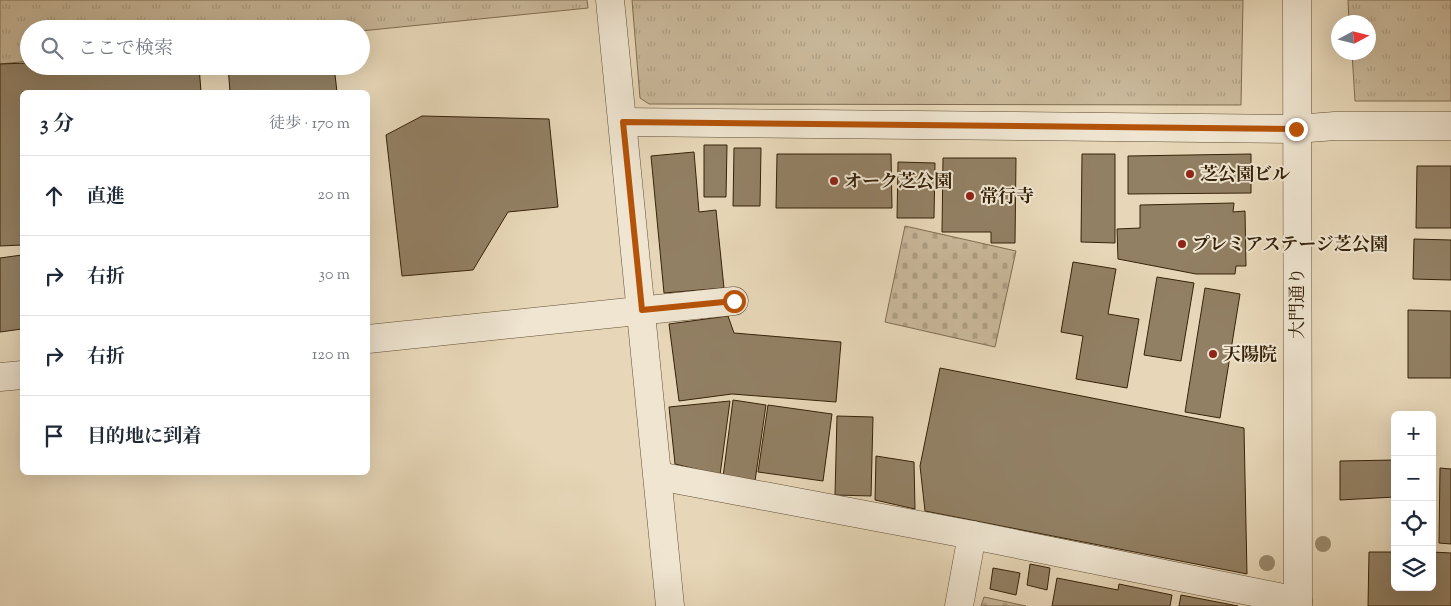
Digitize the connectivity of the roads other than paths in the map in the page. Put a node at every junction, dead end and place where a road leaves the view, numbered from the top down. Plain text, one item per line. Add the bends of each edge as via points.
1 (610, 0) edge
2 (1296, 0) edge
3 (623, 122) junction
4 (1451, 126) edge
5 (1296, 129) junction
6 (734, 301) dead end
7 (642, 310) junction
8 (370, 339) edge
9 (20, 375) edge
10 (0, 377) edge
11 (658, 476) junction
12 (972, 535) junction
13 (1298, 603) edge
14 (670, 606) edge
15 (959, 606) edge

1 - 3 street
2 - 5 street, 大門通り
3 - 5 street
3 - 7 street
4 - 5 street
5 - 13 street, 大門通り
6 - 7 street
7 - 8 street
7 - 11 street
9 - 10 street
11 - 12 street
11 - 14 street
12 - 13 street
12 - 15 street

